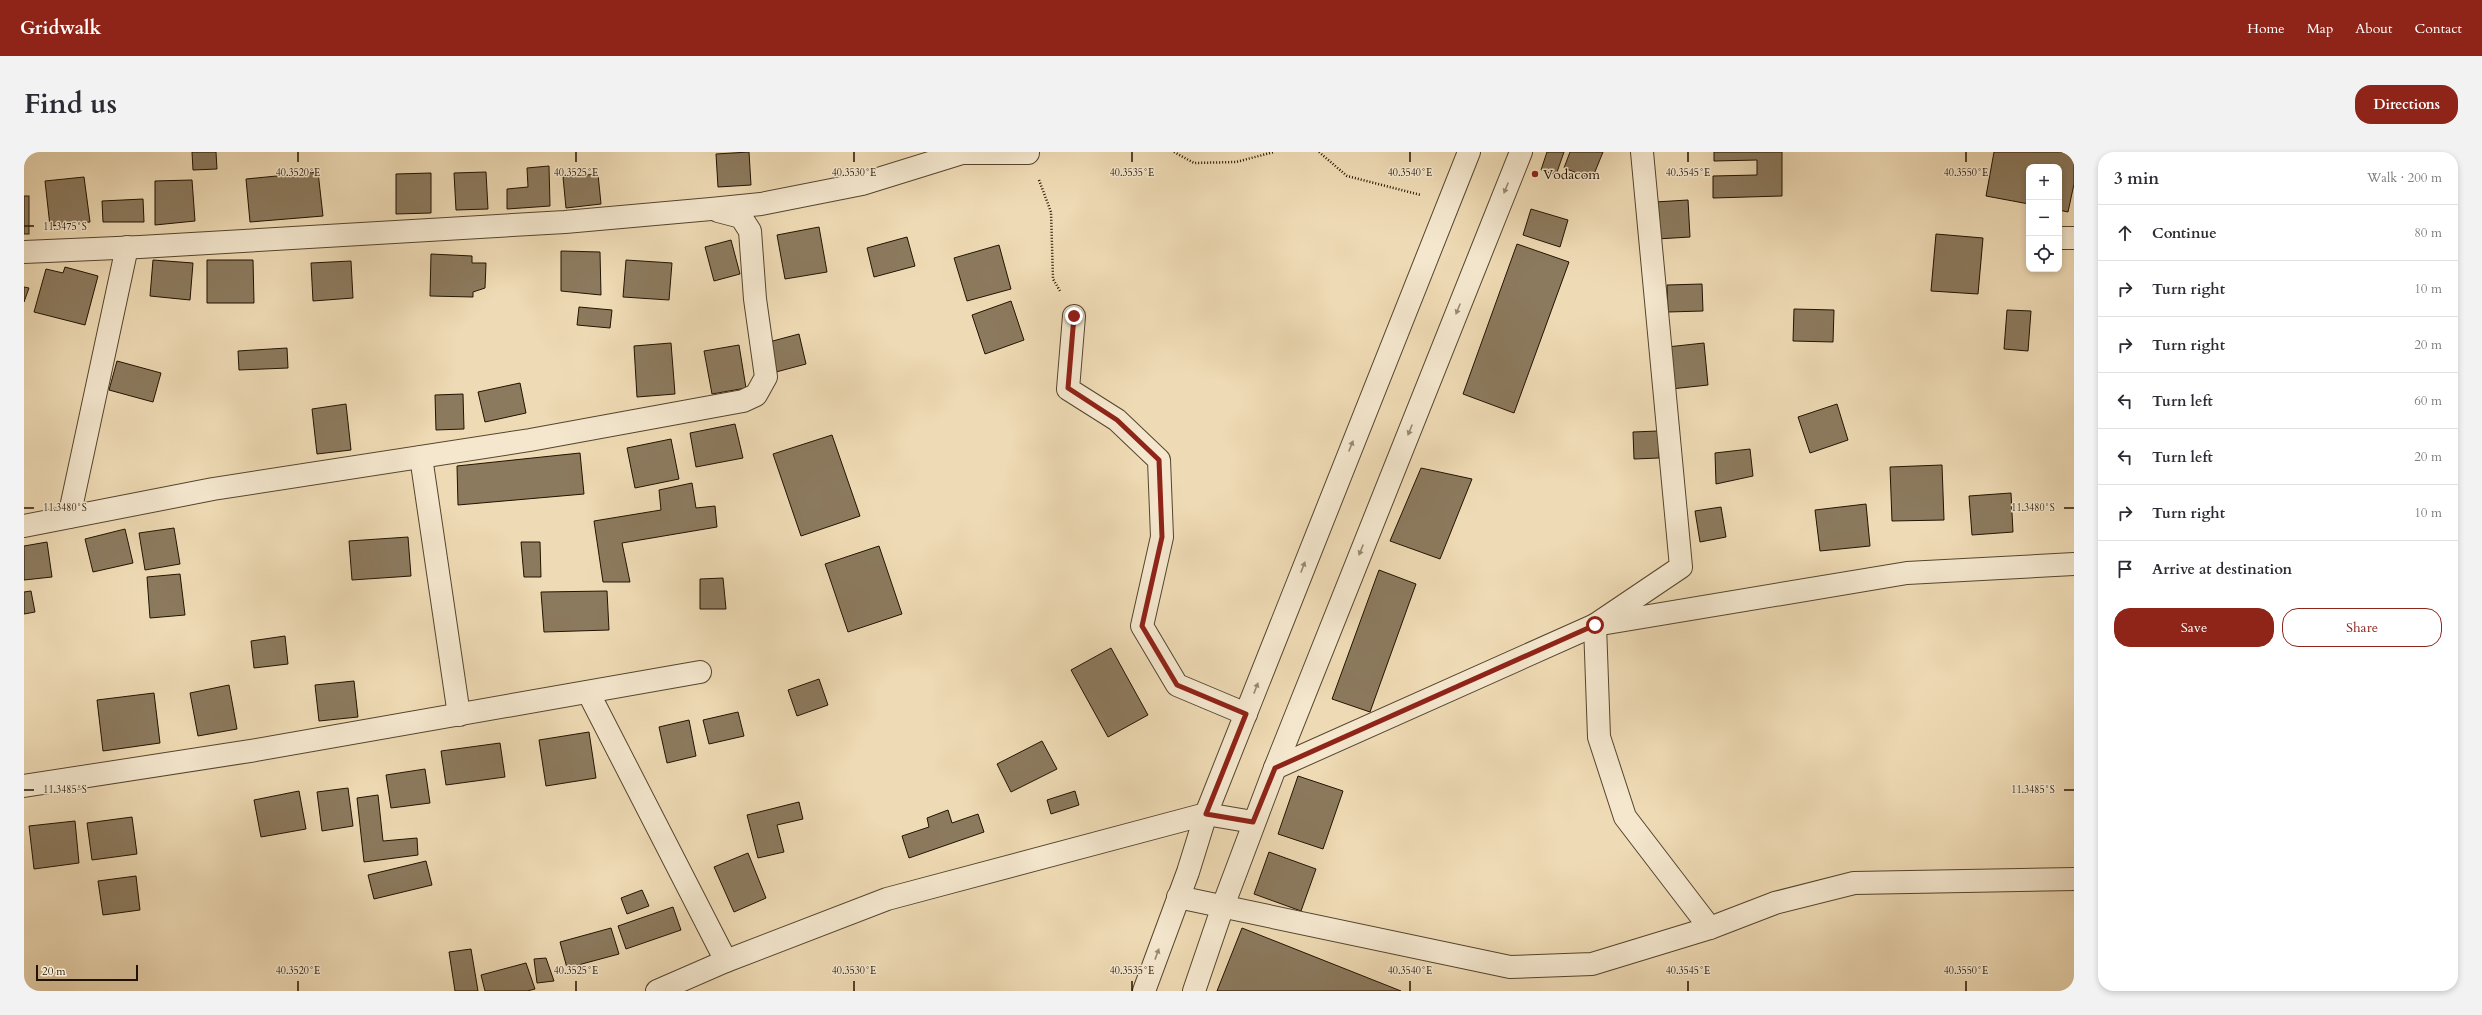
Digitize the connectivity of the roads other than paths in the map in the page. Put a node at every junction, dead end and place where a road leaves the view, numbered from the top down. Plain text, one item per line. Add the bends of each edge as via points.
1 (1469, 152) edge
2 (1520, 152) edge
3 (1642, 152) edge
4 (1028, 153) road end
5 (711, 209) junction
6 (2062, 238) edge
7 (2074, 238) edge
8 (127, 247) junction
9 (24, 252) edge
10 (1074, 316) road end
11 (421, 457) junction
12 (69, 517) junction
13 (24, 526) edge
14 (2074, 564) edge
15 (1595, 625) junction
16 (700, 672) dead end
17 (588, 692) junction
18 (1246, 714) junction
19 (459, 715) junction
20 (1275, 768) junction
21 (24, 786) edge
22 (1206, 814) junction
23 (1253, 822) junction
24 (2074, 879) edge
25 (1178, 897) junction
26 (1223, 906) junction
27 (1710, 928) junction
28 (726, 961) junction
29 (658, 991) edge
30 (1144, 991) edge
31 (1194, 991) edge

18 -> 1 street
2 -> 20 street
3 - 15 street via 1682,567
4 - 5 street via 962,153 862,184 761,204
5 - 8 street via 565,222
5 - 11 street via 741,217 750,231 755,299 766,377 756,395 742,402
6 - 7 street
8 - 9 street
8 - 12 street
10 - 18 street via 1068,388 1117,420 1159,460 1162,537 1142,626 1177,685
11 - 12 street via 213,489
11 - 19 street
12 - 13 street
14 - 15 street via 1907,573
15 - 20 street
15 - 27 street via 1599,737 1625,817
16 - 17 street
17 - 19 street
17 - 28 street
18 - 22 street
19 - 21 street
20 - 23 street
22 - 23 street
22 - 25 street
22 - 28 street via 886,900
23 - 26 street
24 - 27 street via 1854,883 1775,903
25 - 26 street
30 -> 25 street
26 - 27 street via 1510,966 1592,964
26 - 31 street
28 - 29 street

